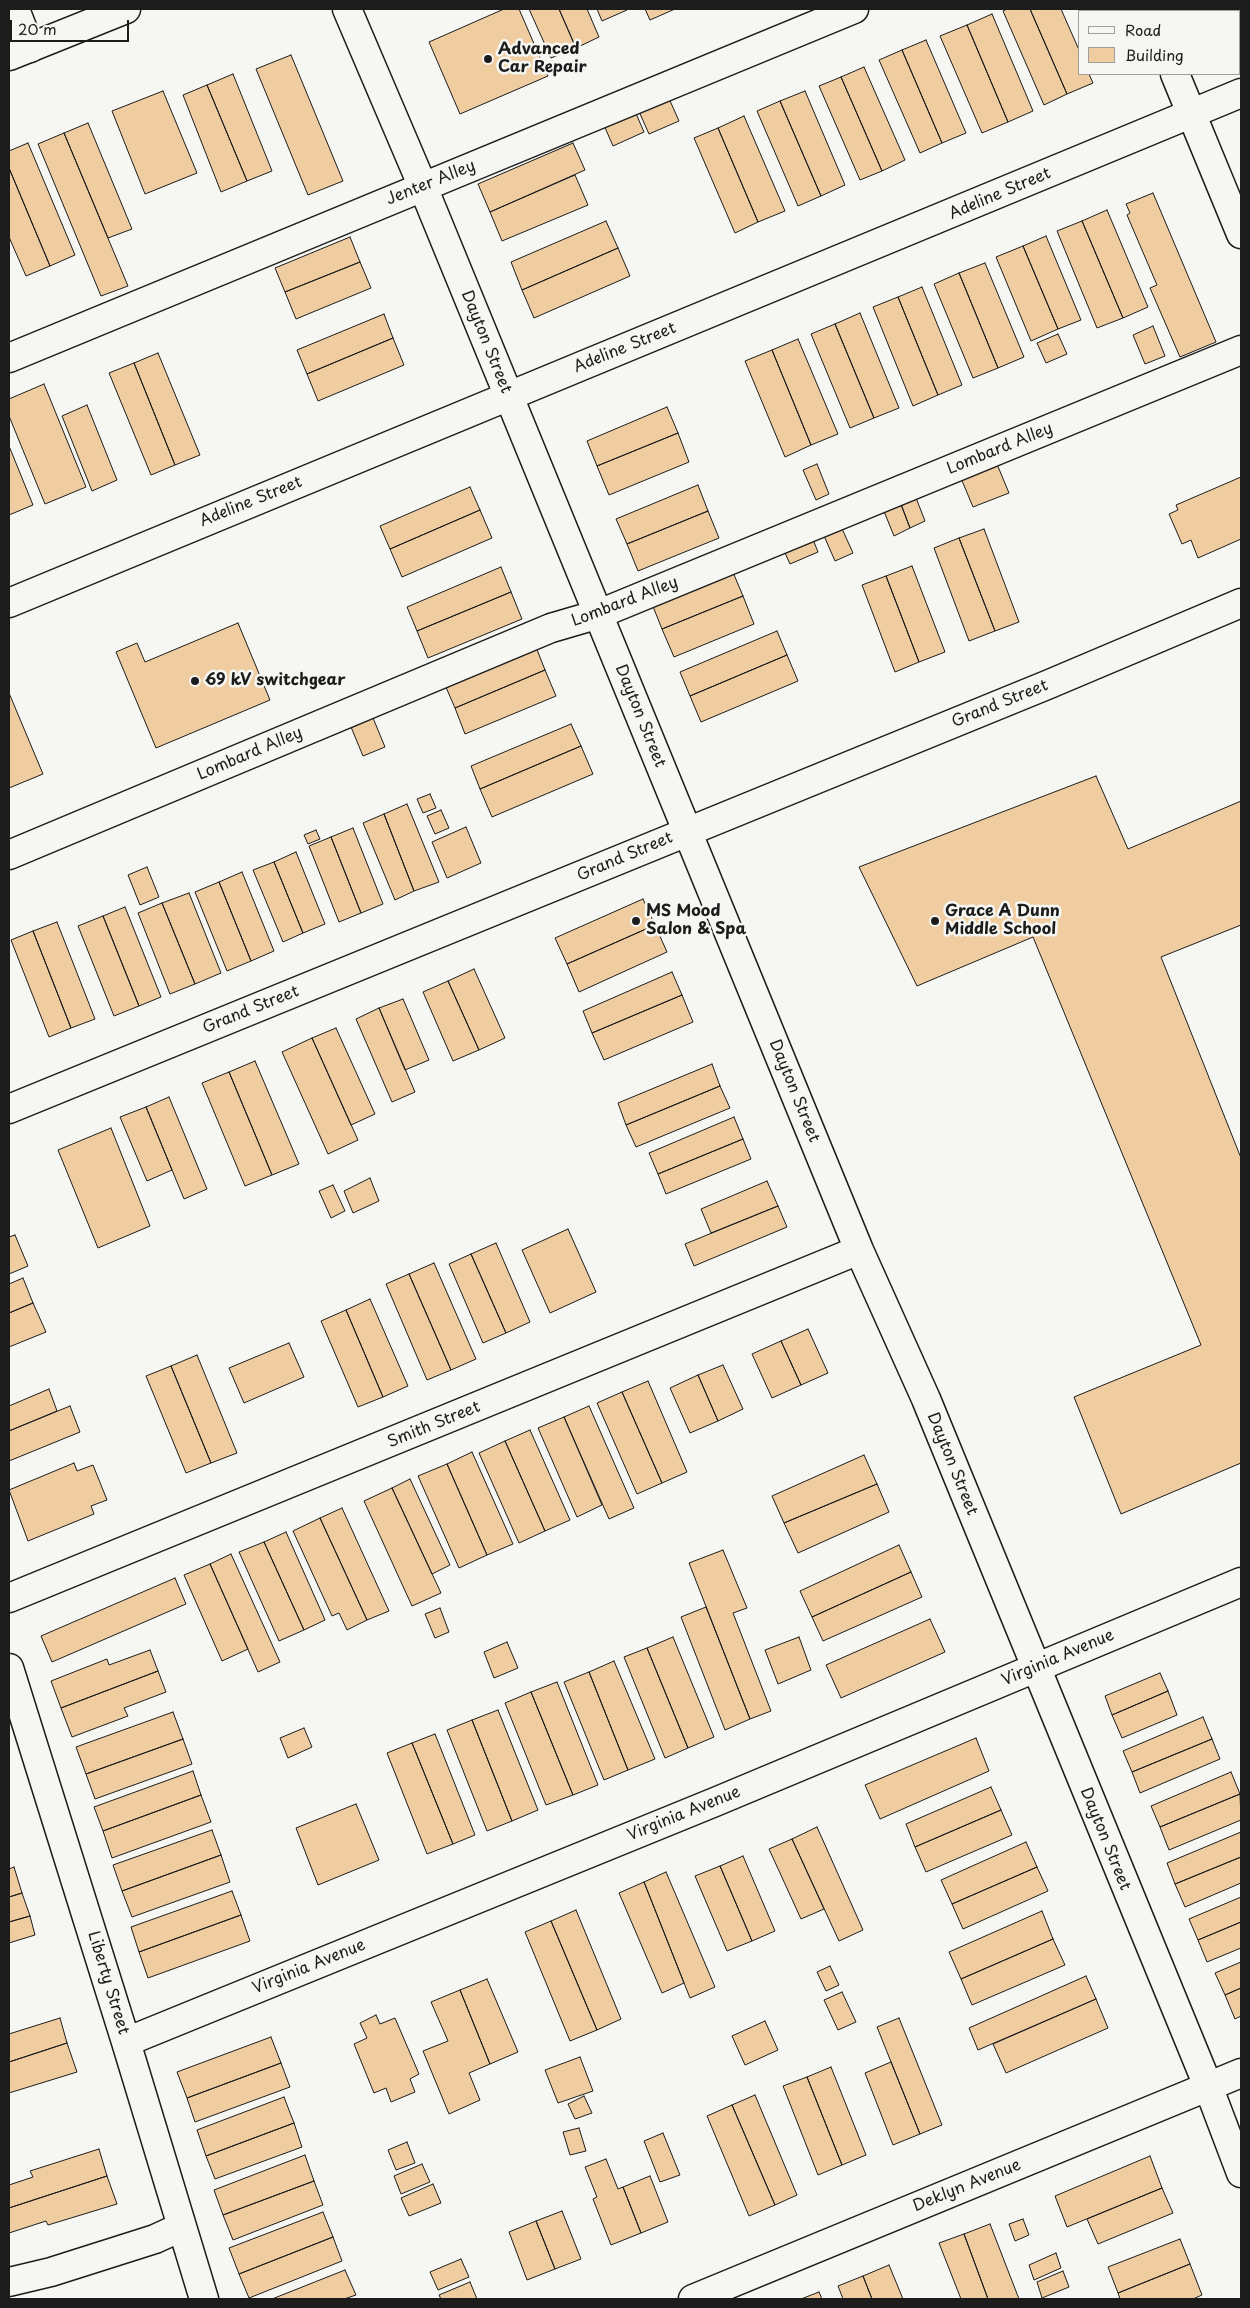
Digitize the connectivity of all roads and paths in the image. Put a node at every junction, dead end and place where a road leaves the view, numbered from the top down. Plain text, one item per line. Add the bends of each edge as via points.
1 (14, 9) edge
2 (126, 9) edge
3 (346, 9) edge
4 (854, 9) edge
5 (19, 52) edge
6 (1175, 75) edge
7 (1241, 93) edge
8 (1192, 113) junction
9 (423, 187) junction
10 (1241, 234) edge
11 (1241, 350) edge
12 (9, 358) edge
13 (509, 396) junction
14 (9, 602) edge
15 (1241, 603) edge
16 (599, 614) junction
17 (688, 831) junction
18 (9, 855) edge
19 (9, 1109) edge
20 (859, 1250) junction
21 (1241, 1582) edge
22 (9, 1598) edge
23 (9, 1668) edge
24 (1035, 1668) junction
25 (126, 2042) junction
26 (1241, 2073) edge
27 (1208, 2086) junction
28 (1241, 2173) edge
29 (181, 2227) junction
30 (9, 2282) edge
31 (204, 2299) edge
32 (693, 2299) edge

1 - 5 street
2 - 5 street
3 - 9 street, Dayton Street
4 - 9 street, Jenter Alley
6 - 8 street
7 - 8 street, Adeline Street
8 - 10 street
8 - 13 street, Adeline Street
9 - 12 street, Jenter Alley
9 - 13 street, Dayton Street
11 - 16 street, Lombard Alley
13 - 14 street, Adeline Street
13 - 16 street, Dayton Street
15 - 17 street, Grand Street
16 - 17 street, Dayton Street
16 - 18 street, Lombard Alley via 551,628
17 - 19 street, Grand Street
17 - 20 street, Dayton Street
20 - 22 street, Smith Street
20 - 24 street, Dayton Street via 926,1399
21 - 24 street, Virginia Avenue
23 - 25 street, Liberty Street
24 - 25 street, Virginia Avenue
24 - 27 street, Dayton Street
25 - 29 street, Liberty Street
26 - 27 street, Deklyn Avenue
27 - 28 street, Dayton Street
27 - 32 street, Deklyn Avenue
29 - 30 street via 155,2239
29 - 31 street, Liberty Street

